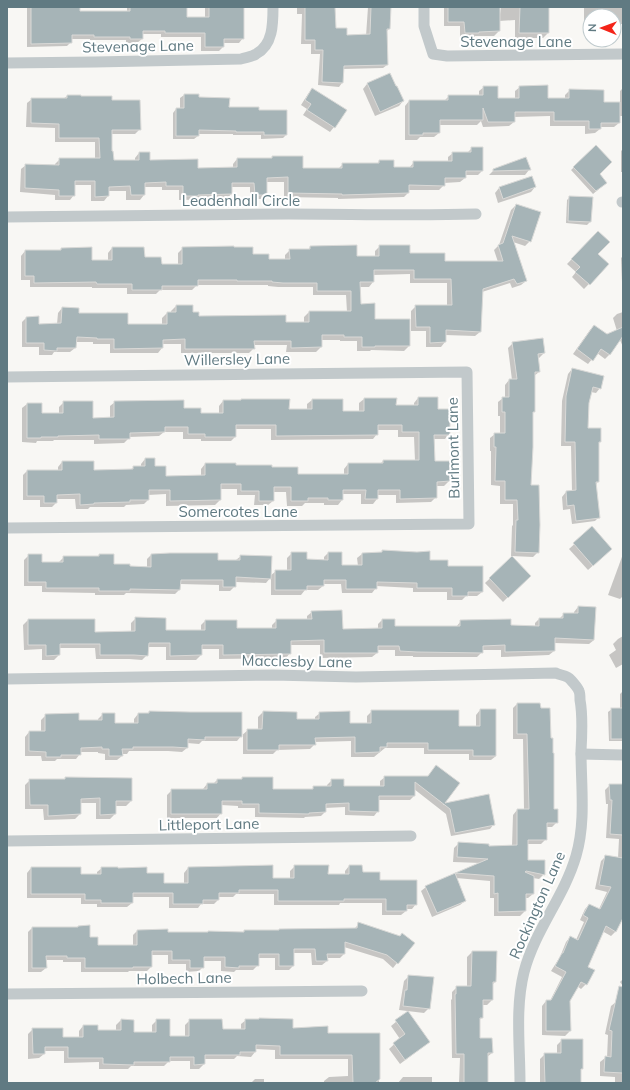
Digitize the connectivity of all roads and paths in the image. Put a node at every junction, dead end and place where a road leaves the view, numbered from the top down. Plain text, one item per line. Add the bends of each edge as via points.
1 (273, 7) edge
2 (424, 7) edge
3 (623, 54) edge
4 (7, 63) edge
5 (476, 214) dead end
6 (7, 217) edge
7 (467, 372) joint
8 (7, 377) edge
9 (469, 524) joint
10 (7, 528) edge
11 (7, 679) edge
12 (579, 690) joint
13 (581, 754) junction
14 (623, 755) edge
15 (411, 836) dead end
16 (7, 841) edge
17 (362, 991) dead end
18 (7, 994) edge
19 (520, 1083) edge

1 - 4 street, Stevenage Lane via 272,30 267,46 256,55 241,59
2 - 3 street, Stevenage Lane via 424,26 433,54
5 - 6 street, Leadenhall Circle
7 - 8 street, Willersley Lane
7 - 9 street, Burlmont Lane
9 - 10 street, Somercotes Lane
11 - 12 street, Macclesby Lane via 556,673 568,677
12 - 13 street, Rockington Lane via 582,709
13 - 14 street
13 - 19 street, Rockington Lane via 580,841 565,884 532,946 521,987
15 - 16 street, Littleport Lane
17 - 18 street, Holbech Lane

